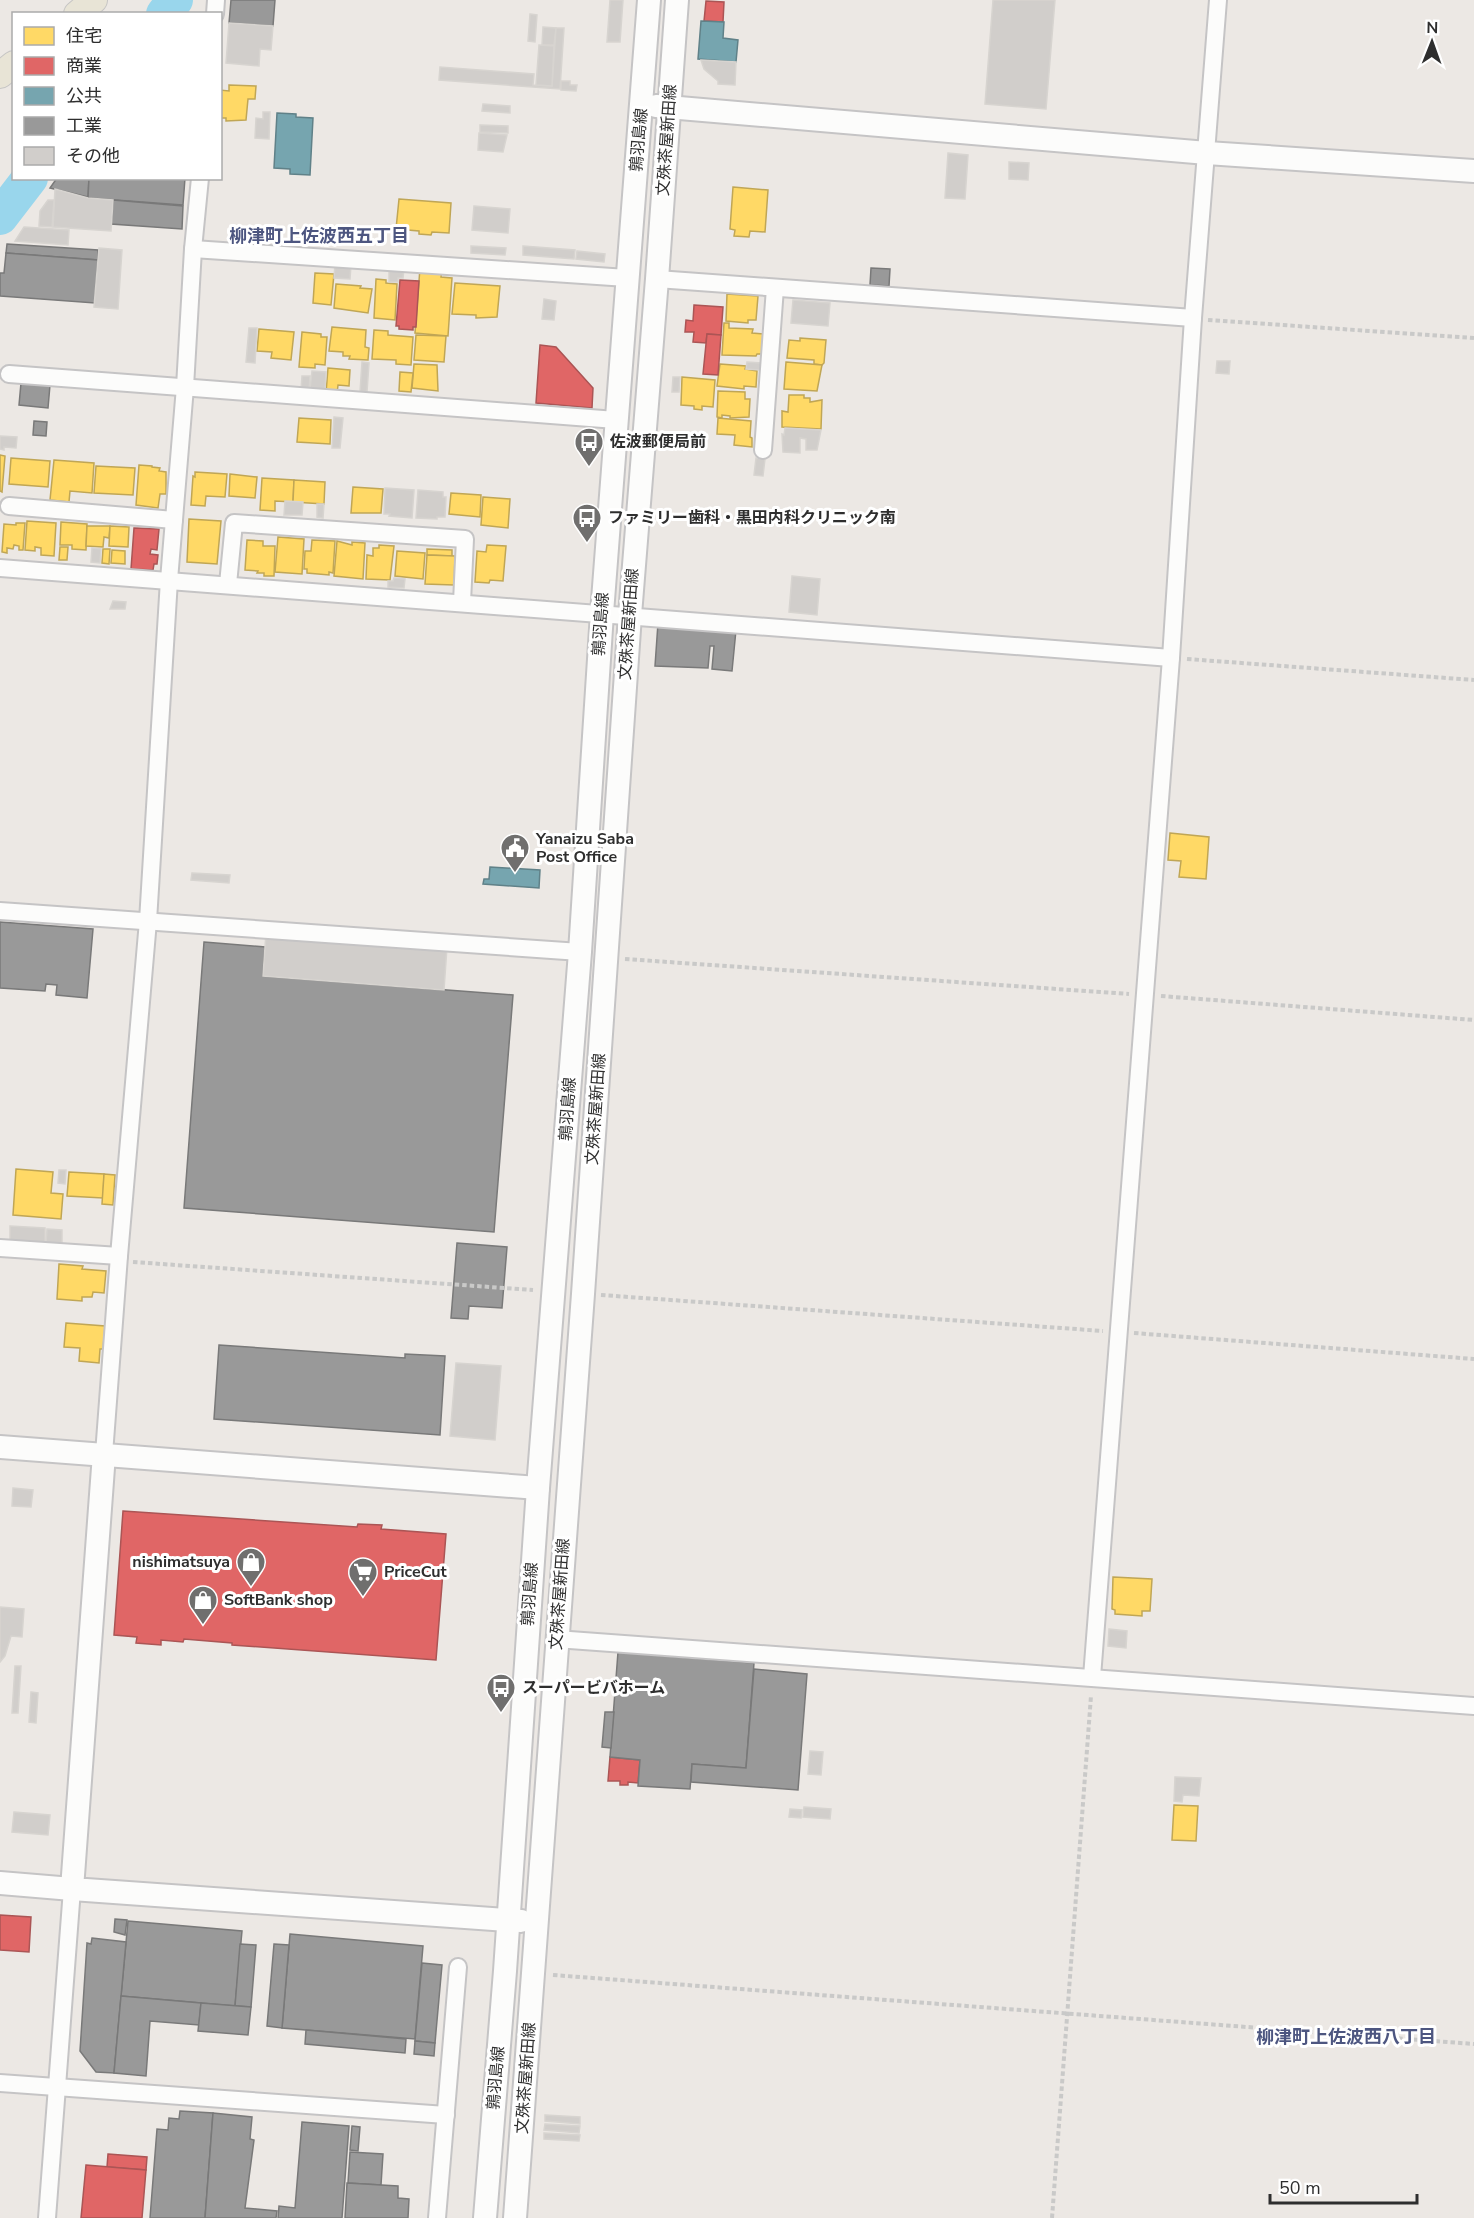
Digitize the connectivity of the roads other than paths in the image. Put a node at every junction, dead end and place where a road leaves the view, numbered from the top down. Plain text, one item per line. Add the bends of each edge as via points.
1 (94, 0) edge
2 (649, 0) edge
3 (676, 0) edge
4 (1218, 0) edge
5 (79, 12) edge
6 (12, 66) edge
7 (0, 75) edge
8 (642, 105) junction
9 (670, 107) junction
10 (1207, 153) junction
11 (1474, 171) edge
12 (200, 180) edge
13 (193, 249) junction
14 (627, 278) junction
15 (657, 279) junction
16 (775, 288) junction
17 (1193, 318) junction
18 (9, 374) dead end
19 (185, 387) junction
20 (616, 420) junction
21 (763, 450) dead end
22 (9, 506) dead end
23 (174, 520) junction
24 (0, 568) edge
25 (169, 580) junction
26 (228, 584) junction
27 (462, 602) junction
28 (602, 613) junction
29 (630, 615) junction
30 (1171, 658) junction
31 (0, 911) edge
32 (148, 921) junction
33 (580, 952) junction
34 (0, 1248) edge
35 (119, 1256) junction
36 (0, 1447) edge
37 (104, 1454) junction
38 (538, 1488) junction
39 (556, 1639) junction
40 (1092, 1677) junction
41 (1474, 1706) edge
42 (0, 1883) edge
43 (72, 1889) junction
44 (508, 1920) junction
45 (536, 1922) junction
46 (458, 1967) dead end
47 (0, 2083) edge
48 (57, 2088) junction
49 (446, 2115) junction
50 (47, 2218) edge
51 (437, 2218) edge
52 (485, 2218) edge
53 (515, 2218) edge

1 - 5 main road
2 - 8 main road, 鶉羽島線
3 - 9 main road, 文殊茶屋新田線
4 - 10 street
6 - 7 main road
8 - 9 main road
8 - 14 main road, 鶉羽島線
9 - 10 main road
9 - 15 main road, 文殊茶屋新田線
10 - 11 main road
10 - 17 street
12 - 13 street
13 - 14 street
13 - 19 street
14 - 20 main road, 鶉羽島線
15 - 16 street
15 - 29 main road, 文殊茶屋新田線
16 - 17 street
16 - 21 street
17 - 30 street
18 - 19 street
19 - 20 street
19 - 23 street
20 - 28 main road, 鶉羽島線
22 - 23 street
23 - 25 street
24 - 25 street
25 - 26 street
25 - 32 street
26 - 27 street
26 - 27 street via 234,523 465,539
27 - 28 street
28 - 29 street
28 - 33 main road, 鶉羽島線
29 - 30 street
29 - 39 main road, 文殊茶屋新田線
30 - 40 street
31 - 32 street
32 - 33 street
32 - 35 street
33 - 38 main road, 鶉羽島線
34 - 35 street
35 - 37 street
36 - 37 main road
37 - 38 main road
37 - 43 main road
38 - 44 main road, 鶉羽島線
39 - 40 street
39 - 45 main road, 文殊茶屋新田線
40 - 41 street
42 - 43 main road
43 - 44 main road
43 - 48 street
44 - 45 main road
44 - 52 main road, 鶉羽島線
45 - 53 main road, 文殊茶屋新田線
46 - 49 street
47 - 48 street
48 - 49 street
48 - 50 street
49 - 51 street

